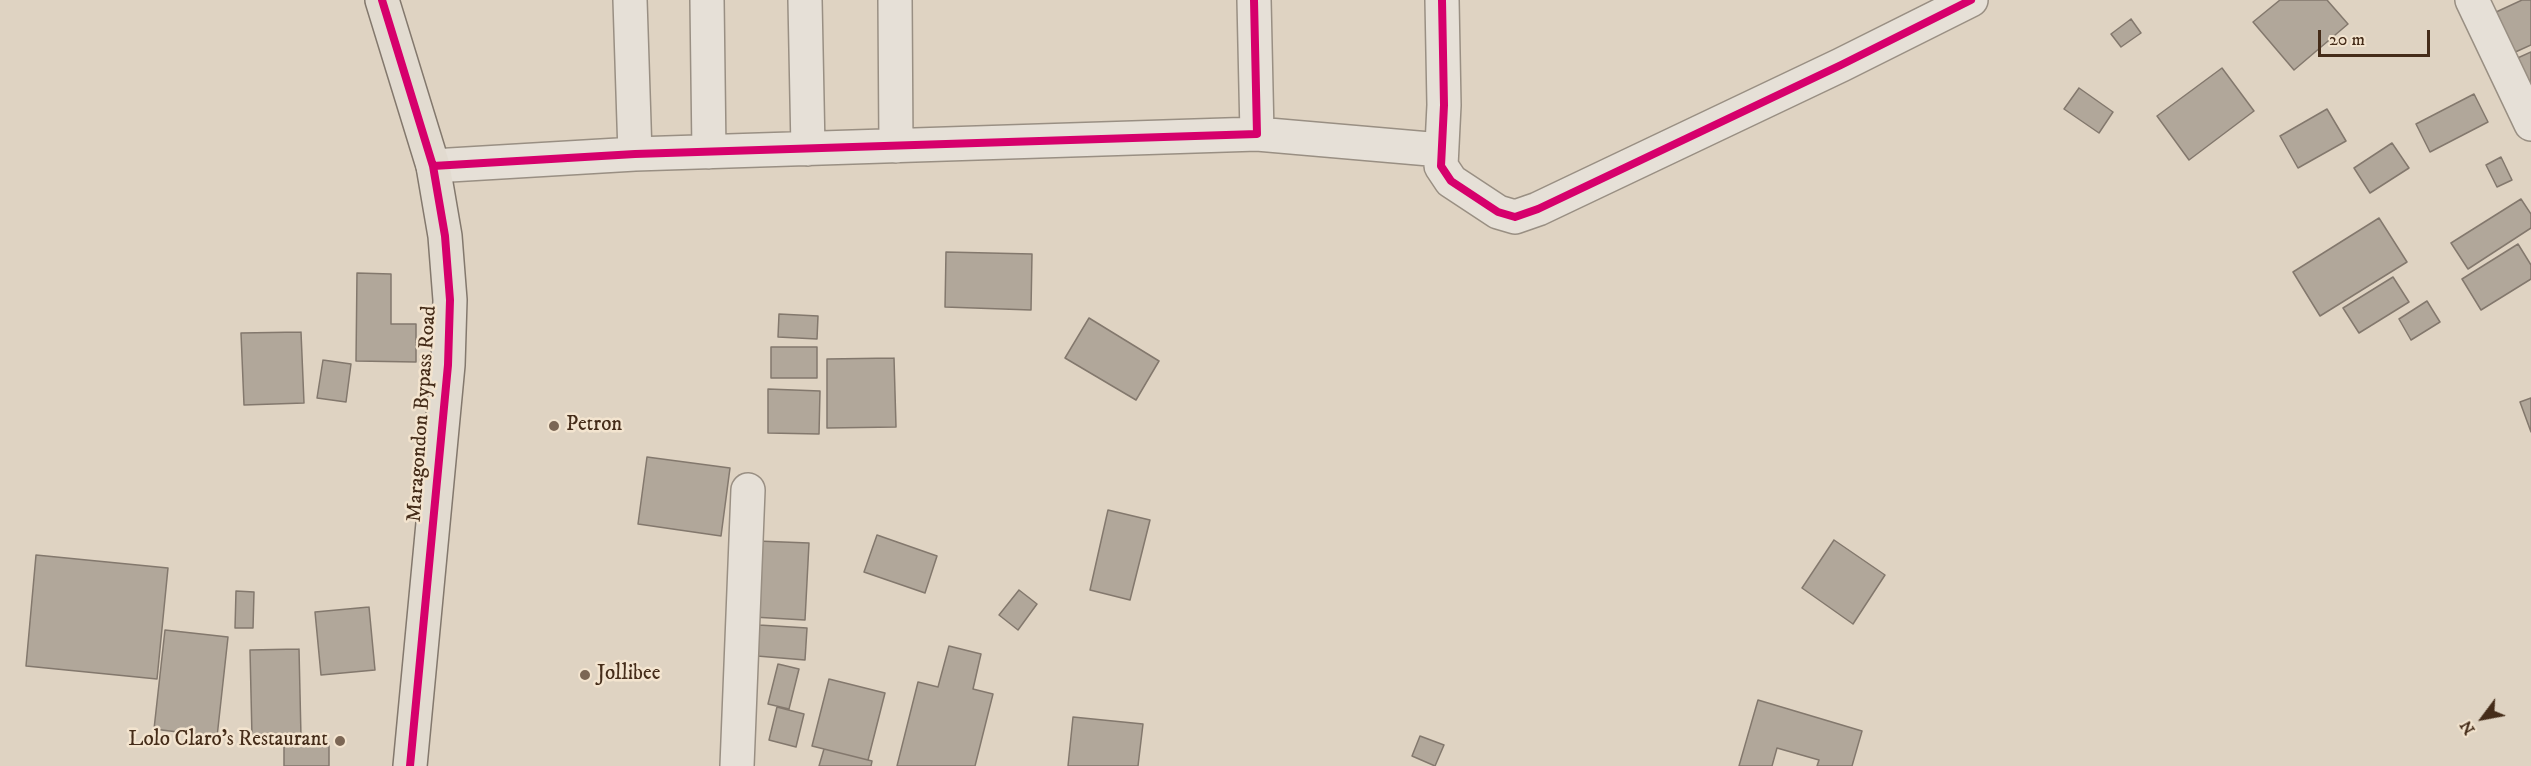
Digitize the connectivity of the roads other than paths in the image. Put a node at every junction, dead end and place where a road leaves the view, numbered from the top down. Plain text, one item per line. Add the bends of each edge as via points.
1 (382, 0) edge
2 (630, 0) edge
3 (707, 0) edge
4 (805, 0) edge
5 (895, 0) edge
6 (1254, 0) edge
7 (1442, 0) edge
8 (1971, 0) edge
9 (2472, 0) edge
10 (2531, 124) edge
11 (1257, 135) junction
12 (896, 146) junction
13 (808, 149) junction
14 (1441, 150) junction
15 (709, 152) junction
16 (635, 154) junction
17 (433, 166) junction
18 (748, 489) dead end
19 (410, 766) edge
20 (737, 766) edge

1 - 17 main road, Maragondon Bypass Road
2 - 16 street
3 - 15 street
4 - 13 street
5 - 12 street
6 - 11 street
7 - 14 street
8 - 14 street via 1515,217 1498,212 1451,181 1441,166
9 - 10 street
11 - 12 street
11 - 14 street
12 - 13 street
13 - 15 street
15 - 16 street
16 - 17 street
17 - 19 main road, Maragondon Bypass Road via 445,236 450,300 448,365
18 - 20 street

